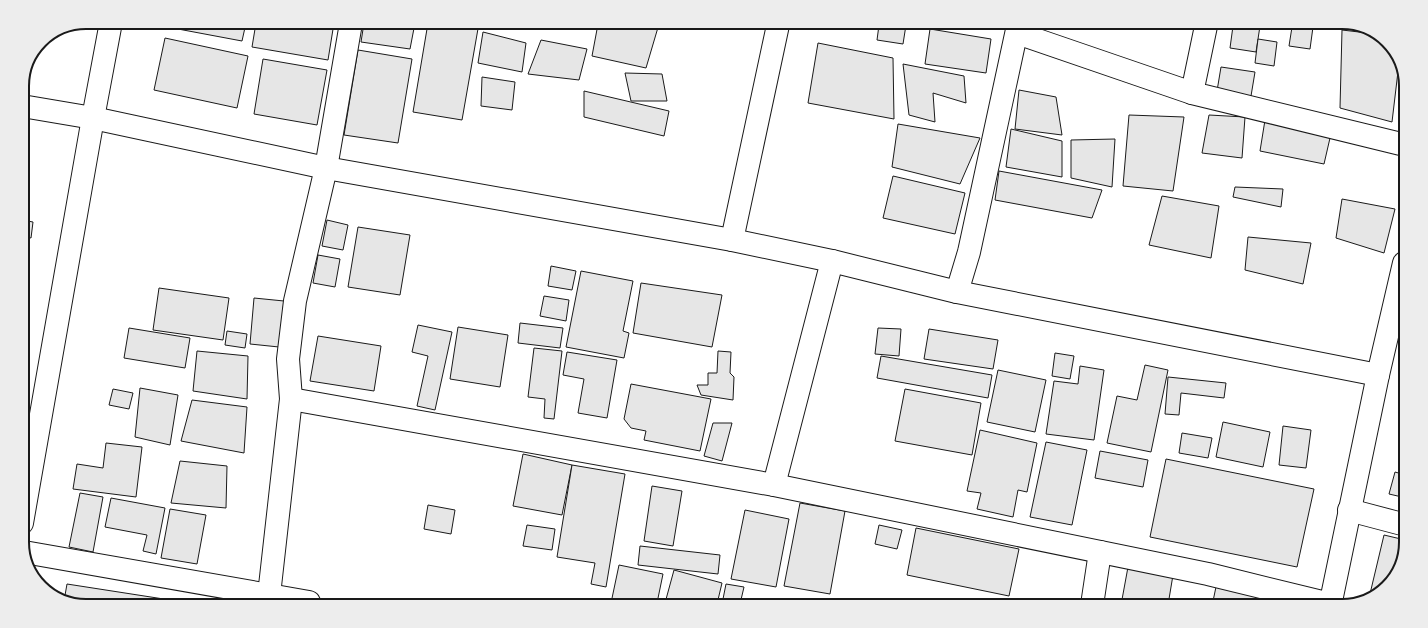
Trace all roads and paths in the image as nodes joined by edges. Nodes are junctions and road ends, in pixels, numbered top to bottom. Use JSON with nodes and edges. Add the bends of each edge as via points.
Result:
{"nodes":[{"id":1,"x":110,"y":29,"type":"edge"},
{"id":2,"x":350,"y":29,"type":"edge"},
{"id":3,"x":777,"y":29,"type":"edge"},
{"id":4,"x":1017,"y":29,"type":"edge"},
{"id":5,"x":1205,"y":29,"type":"edge"},
{"id":6,"x":1192,"y":93,"type":"junction"},
{"id":7,"x":29,"y":107,"type":"edge"},
{"id":8,"x":93,"y":118,"type":"junction"},
{"id":9,"x":1399,"y":144,"type":"edge"},
{"id":10,"x":326,"y":168,"type":"junction"},
{"id":11,"x":732,"y":240,"type":"junction"},
{"id":12,"x":832,"y":261,"type":"junction"},
{"id":13,"x":1399,"y":284,"type":"edge"},
{"id":14,"x":957,"y":292,"type":"junction"},
{"id":15,"x":1378,"y":374,"type":"junction"},
{"id":16,"x":291,"y":398,"type":"junction"},
{"id":17,"x":29,"y":483,"type":"edge"},
{"id":18,"x":774,"y":485,"type":"junction"},
{"id":19,"x":1349,"y":510,"type":"junction"},
{"id":20,"x":1399,"y":523,"type":"edge"},
{"id":21,"x":1100,"y":552,"type":"junction"},
{"id":22,"x":30,"y":553,"type":"edge"},
{"id":23,"x":269,"y":595,"type":"junction"},
{"id":24,"x":292,"y":599,"type":"edge"},
{"id":25,"x":1093,"y":599,"type":"edge"},
{"id":26,"x":1306,"y":599,"type":"edge"},
{"id":27,"x":1331,"y":599,"type":"edge"}],
"edges":[{"from":1,"to":8,"type":"street"},
{"from":2,"to":10,"type":"street"},
{"from":3,"to":11,"type":"street"},
{"from":4,"to":6,"type":"street"},
{"from":4,"to":14,"type":"street","via":[[969,252]]},
{"from":5,"to":6,"type":"street"},
{"from":6,"to":9,"type":"street"},
{"from":7,"to":8,"type":"street"},
{"from":8,"to":10,"type":"street"},
{"from":8,"to":17,"type":"street"},
{"from":10,"to":11,"type":"street"},
{"from":10,"to":16,"type":"street","via":[[295,301],[288,359]]},
{"from":11,"to":12,"type":"street"},
{"from":12,"to":14,"type":"street"},
{"from":12,"to":18,"type":"street"},
{"from":13,"to":15,"type":"street"},
{"from":14,"to":15,"type":"street"},
{"from":15,"to":19,"type":"street"},
{"from":16,"to":18,"type":"street"},
{"from":16,"to":23,"type":"street"},
{"from":18,"to":21,"type":"street"},
{"from":19,"to":20,"type":"street"},
{"from":19,"to":27,"type":"street"},
{"from":21,"to":25,"type":"street"},
{"from":21,"to":26,"type":"street","via":[[1208,574]]},
{"from":22,"to":23,"type":"street"},
{"from":23,"to":24,"type":"street"}]}
